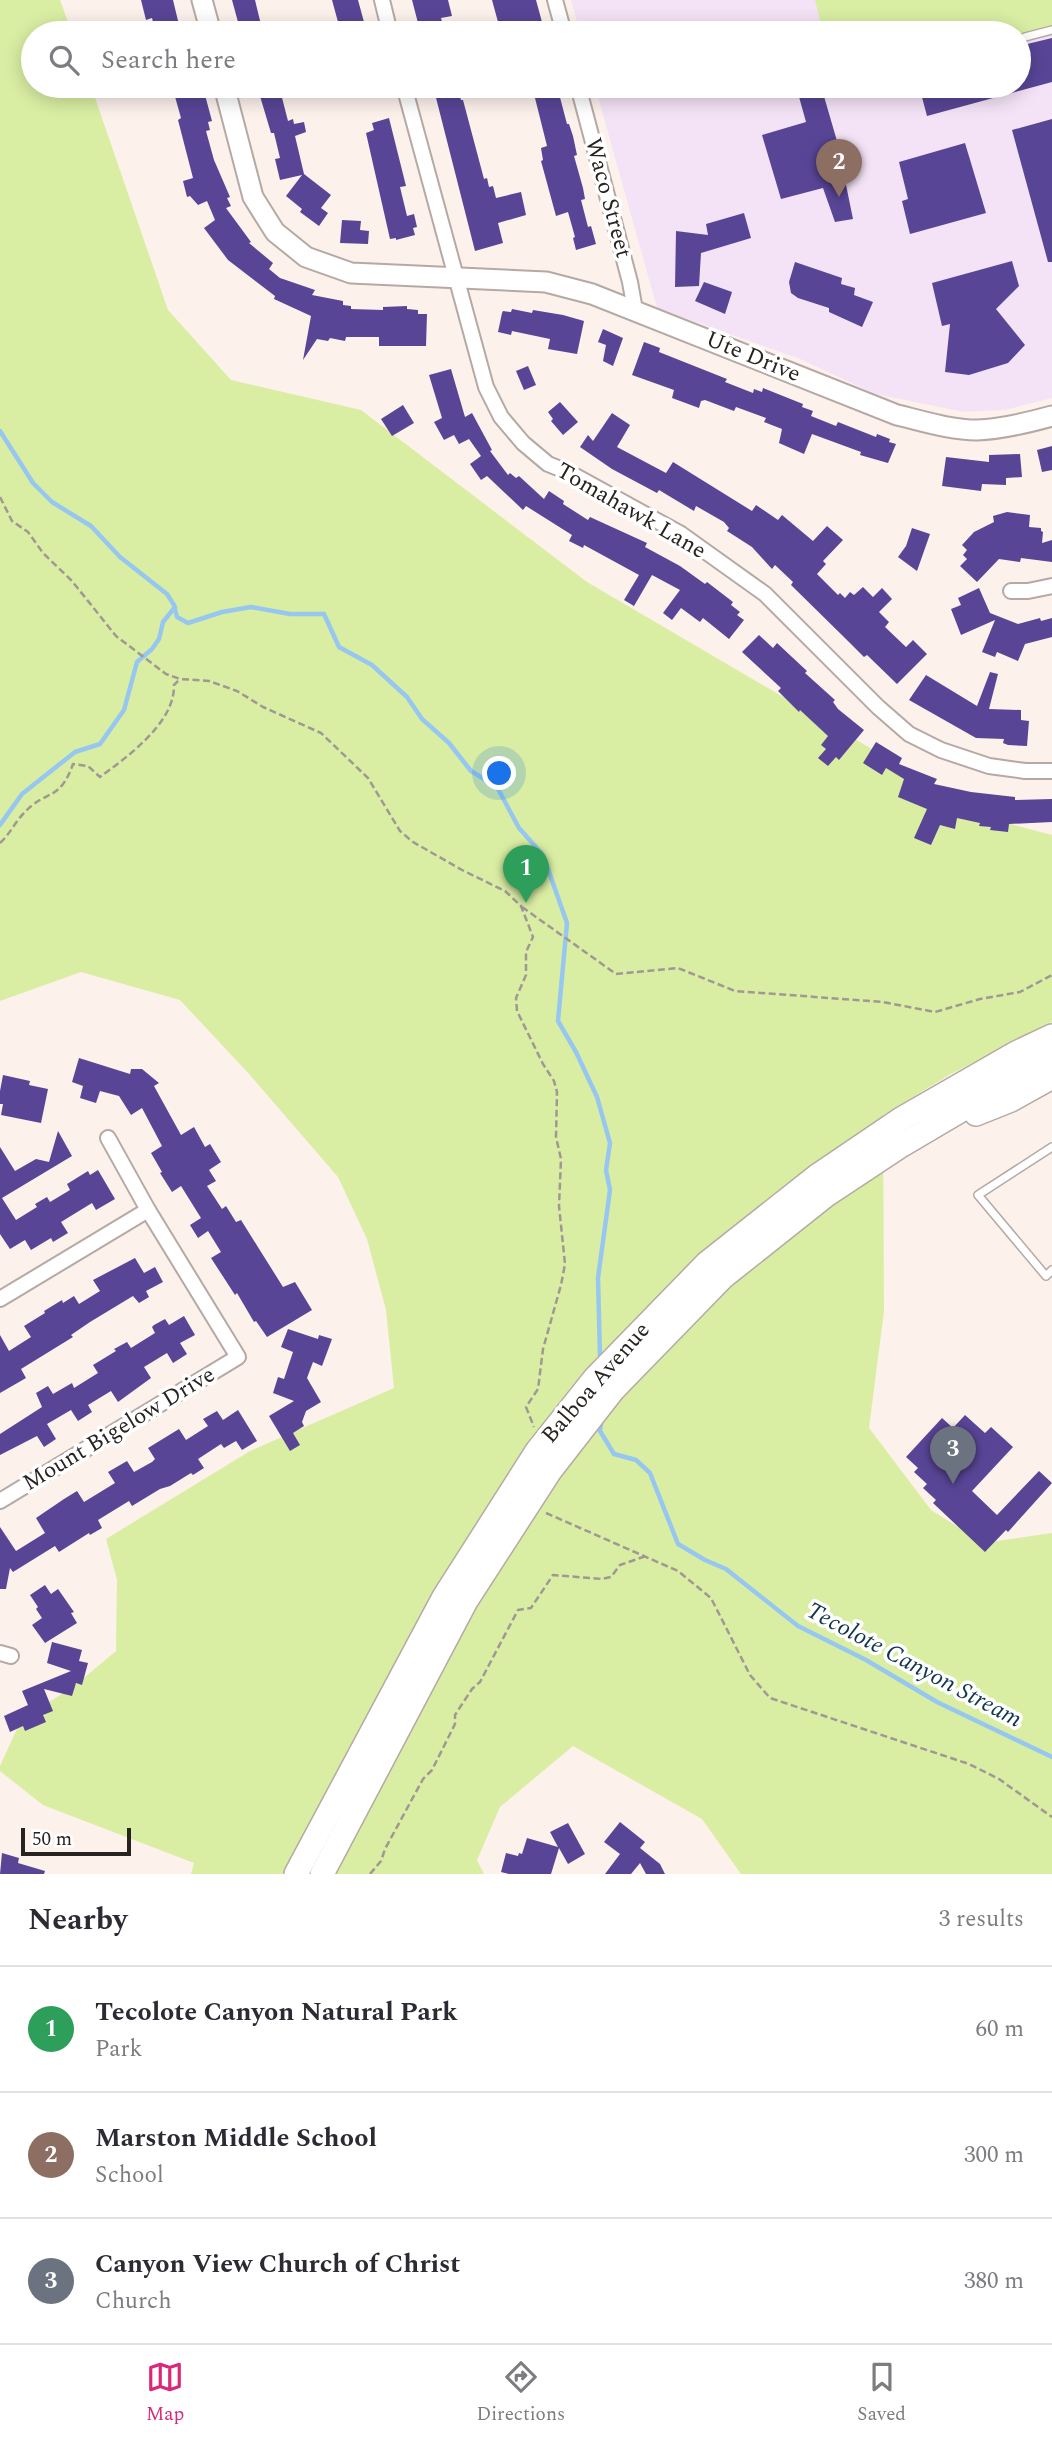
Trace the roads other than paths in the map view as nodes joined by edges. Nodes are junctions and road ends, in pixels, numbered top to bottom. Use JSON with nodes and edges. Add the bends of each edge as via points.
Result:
{"nodes":[{"id":1,"x":202,"y":0,"type":"edge"},
{"id":2,"x":382,"y":0,"type":"edge"},
{"id":3,"x":555,"y":0,"type":"edge"},
{"id":4,"x":208,"y":21,"type":"edge"},
{"id":5,"x":387,"y":21,"type":"edge"},
{"id":6,"x":561,"y":21,"type":"edge"},
{"id":7,"x":1052,"y":30,"type":"edge"},
{"id":8,"x":1031,"y":35,"type":"edge"},
{"id":9,"x":227,"y":98,"type":"edge"},
{"id":10,"x":407,"y":98,"type":"edge"},
{"id":11,"x":581,"y":98,"type":"edge"},
{"id":12,"x":454,"y":276,"type":"junction"},
{"id":13,"x":635,"y":310,"type":"junction"},
{"id":14,"x":1052,"y":416,"type":"edge"},
{"id":15,"x":1052,"y":586,"type":"edge"},
{"id":16,"x":1011,"y":591,"type":"dead end"},
{"id":17,"x":1052,"y":771,"type":"edge"},
{"id":18,"x":1052,"y":1036,"type":"edge"},
{"id":19,"x":1052,"y":1059,"type":"edge"},
{"id":20,"x":1052,"y":1077,"type":"edge"},
{"id":21,"x":108,"y":1138,"type":"dead end"},
{"id":22,"x":902,"y":1145,"type":"junction"},
{"id":23,"x":1052,"y":1147,"type":"edge"},
{"id":24,"x":148,"y":1210,"type":"junction"},
{"id":25,"x":1052,"y":1270,"type":"edge"},
{"id":26,"x":2,"y":1294,"type":"edge"},
{"id":27,"x":0,"y":1502,"type":"edge"},
{"id":28,"x":296,"y":1874,"type":"edge"},
{"id":29,"x":321,"y":1874,"type":"edge"}],
"edges":[{"from":1,"to":4,"type":"street"},
{"from":2,"to":5,"type":"street"},
{"from":3,"to":6,"type":"street"},
{"from":7,"to":8,"type":"lane"},
{"from":9,"to":12,"type":"street","name":"Ute Drive","via":[[253,197],[275,232],[306,257],[351,273]]},
{"from":10,"to":12,"type":"street","name":"Tomahawk Lane"},
{"from":11,"to":13,"type":"street","name":"Waco Street"},
{"from":12,"to":13,"type":"street","name":"Ute Drive","via":[[546,282]]},
{"from":12,"to":17,"type":"street","name":"Tomahawk Lane","via":[[486,387],[502,417],[548,464],[681,534],[765,594],[909,734],[989,766]]},
{"from":13,"to":14,"type":"street","name":"Ute Drive","via":[[897,415],[975,430],[1012,427]]},
{"from":15,"to":16,"type":"street"},
{"from":18,"to":28,"type":"main road","name":"Balboa Avenue","via":[[901,1119],[817,1176],[707,1263],[595,1378],[540,1447],[444,1597]]},
{"from":19,"to":22,"type":"main road","name":"Balboa Avenue"},
{"from":20,"to":22,"type":"main road","via":[[1011,1100]]},
{"from":21,"to":24,"type":"street"},
{"from":22,"to":29,"type":"main road","name":"Balboa Avenue","via":[[825,1196],[723,1278],[613,1390],[550,1471],[466,1601]]},
{"from":23,"to":25,"type":"lane","via":[[978,1195],[1046,1276]]},
{"from":24,"to":26,"type":"street"},
{"from":24,"to":27,"type":"street","name":"Mount Bigelow Drive","via":[[238,1357]]}]}
